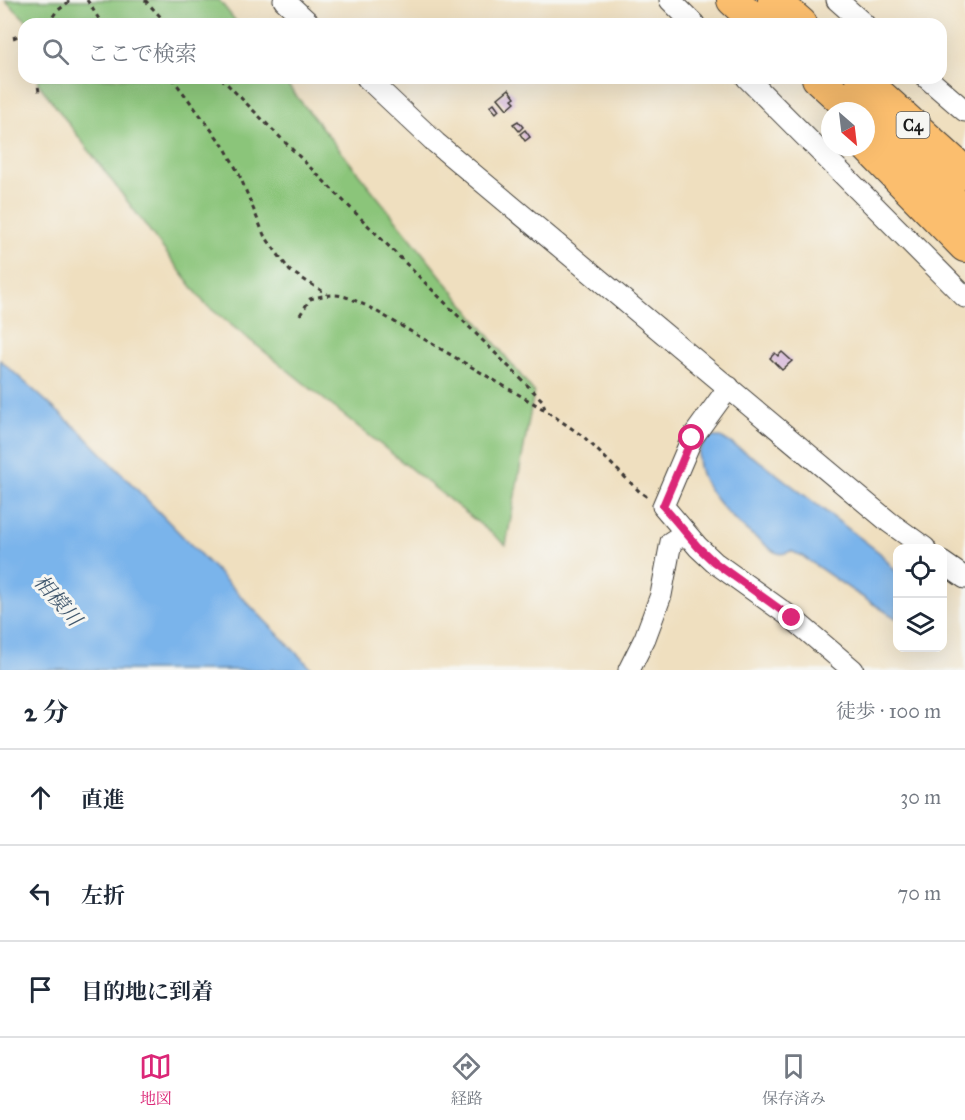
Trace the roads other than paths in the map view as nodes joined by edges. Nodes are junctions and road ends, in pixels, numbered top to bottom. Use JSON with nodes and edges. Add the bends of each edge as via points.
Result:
{"nodes":[{"id":1,"x":284,"y":0,"type":"edge"},
{"id":2,"x":670,"y":0,"type":"edge"},
{"id":3,"x":720,"y":0,"type":"edge"},
{"id":4,"x":733,"y":0,"type":"edge"},
{"id":5,"x":774,"y":0,"type":"edge"},
{"id":6,"x":837,"y":0,"type":"edge"},
{"id":7,"x":303,"y":18,"type":"edge"},
{"id":8,"x":688,"y":18,"type":"edge"},
{"id":9,"x":738,"y":18,"type":"edge"},
{"id":10,"x":752,"y":18,"type":"edge"},
{"id":11,"x":794,"y":18,"type":"edge"},
{"id":12,"x":857,"y":18,"type":"edge"},
{"id":13,"x":373,"y":84,"type":"edge"},
{"id":14,"x":753,"y":84,"type":"edge"},
{"id":15,"x":805,"y":84,"type":"edge"},
{"id":16,"x":825,"y":84,"type":"edge"},
{"id":17,"x":868,"y":84,"type":"edge"},
{"id":18,"x":934,"y":84,"type":"edge"},
{"id":19,"x":823,"y":102,"type":"edge"},
{"id":20,"x":844,"y":102,"type":"edge"},
{"id":21,"x":965,"y":111,"type":"edge"},
{"id":22,"x":875,"y":130,"type":"edge"},
{"id":23,"x":875,"y":154,"type":"edge"},
{"id":24,"x":965,"y":172,"type":"edge"},
{"id":25,"x":965,"y":212,"type":"edge"},
{"id":26,"x":965,"y":246,"type":"edge"},
{"id":27,"x":965,"y":297,"type":"edge"},
{"id":28,"x":729,"y":387,"type":"junction"},
{"id":29,"x":689,"y":537,"type":"junction"},
{"id":30,"x":918,"y":544,"type":"edge"},
{"id":31,"x":947,"y":565,"type":"edge"},
{"id":32,"x":965,"y":578,"type":"edge"},
{"id":33,"x":629,"y":670,"type":"edge"},
{"id":34,"x":853,"y":670,"type":"edge"}],
"edges":[{"from":1,"to":7,"type":"street"},
{"from":2,"to":8,"type":"street"},
{"from":3,"to":9,"type":"highway"},
{"from":4,"to":10,"type":"highway"},
{"from":5,"to":11,"type":"highway"},
{"from":6,"to":12,"type":"street"},
{"from":13,"to":28,"type":"street","via":[[436,143]]},
{"from":14,"to":27,"type":"street"},
{"from":15,"to":19,"type":"highway"},
{"from":16,"to":20,"type":"highway"},
{"from":17,"to":24,"type":"highway","number":"C4"},
{"from":18,"to":21,"type":"street"},
{"from":22,"to":25,"type":"highway","number":"C4"},
{"from":23,"to":26,"type":"highway"},
{"from":28,"to":29,"type":"street","via":[[692,438],[663,506]]},
{"from":28,"to":30,"type":"street"},
{"from":29,"to":33,"type":"street","via":[[671,542],[661,595]]},
{"from":29,"to":34,"type":"street","via":[[714,562],[792,618]]},
{"from":31,"to":32,"type":"street"}]}
